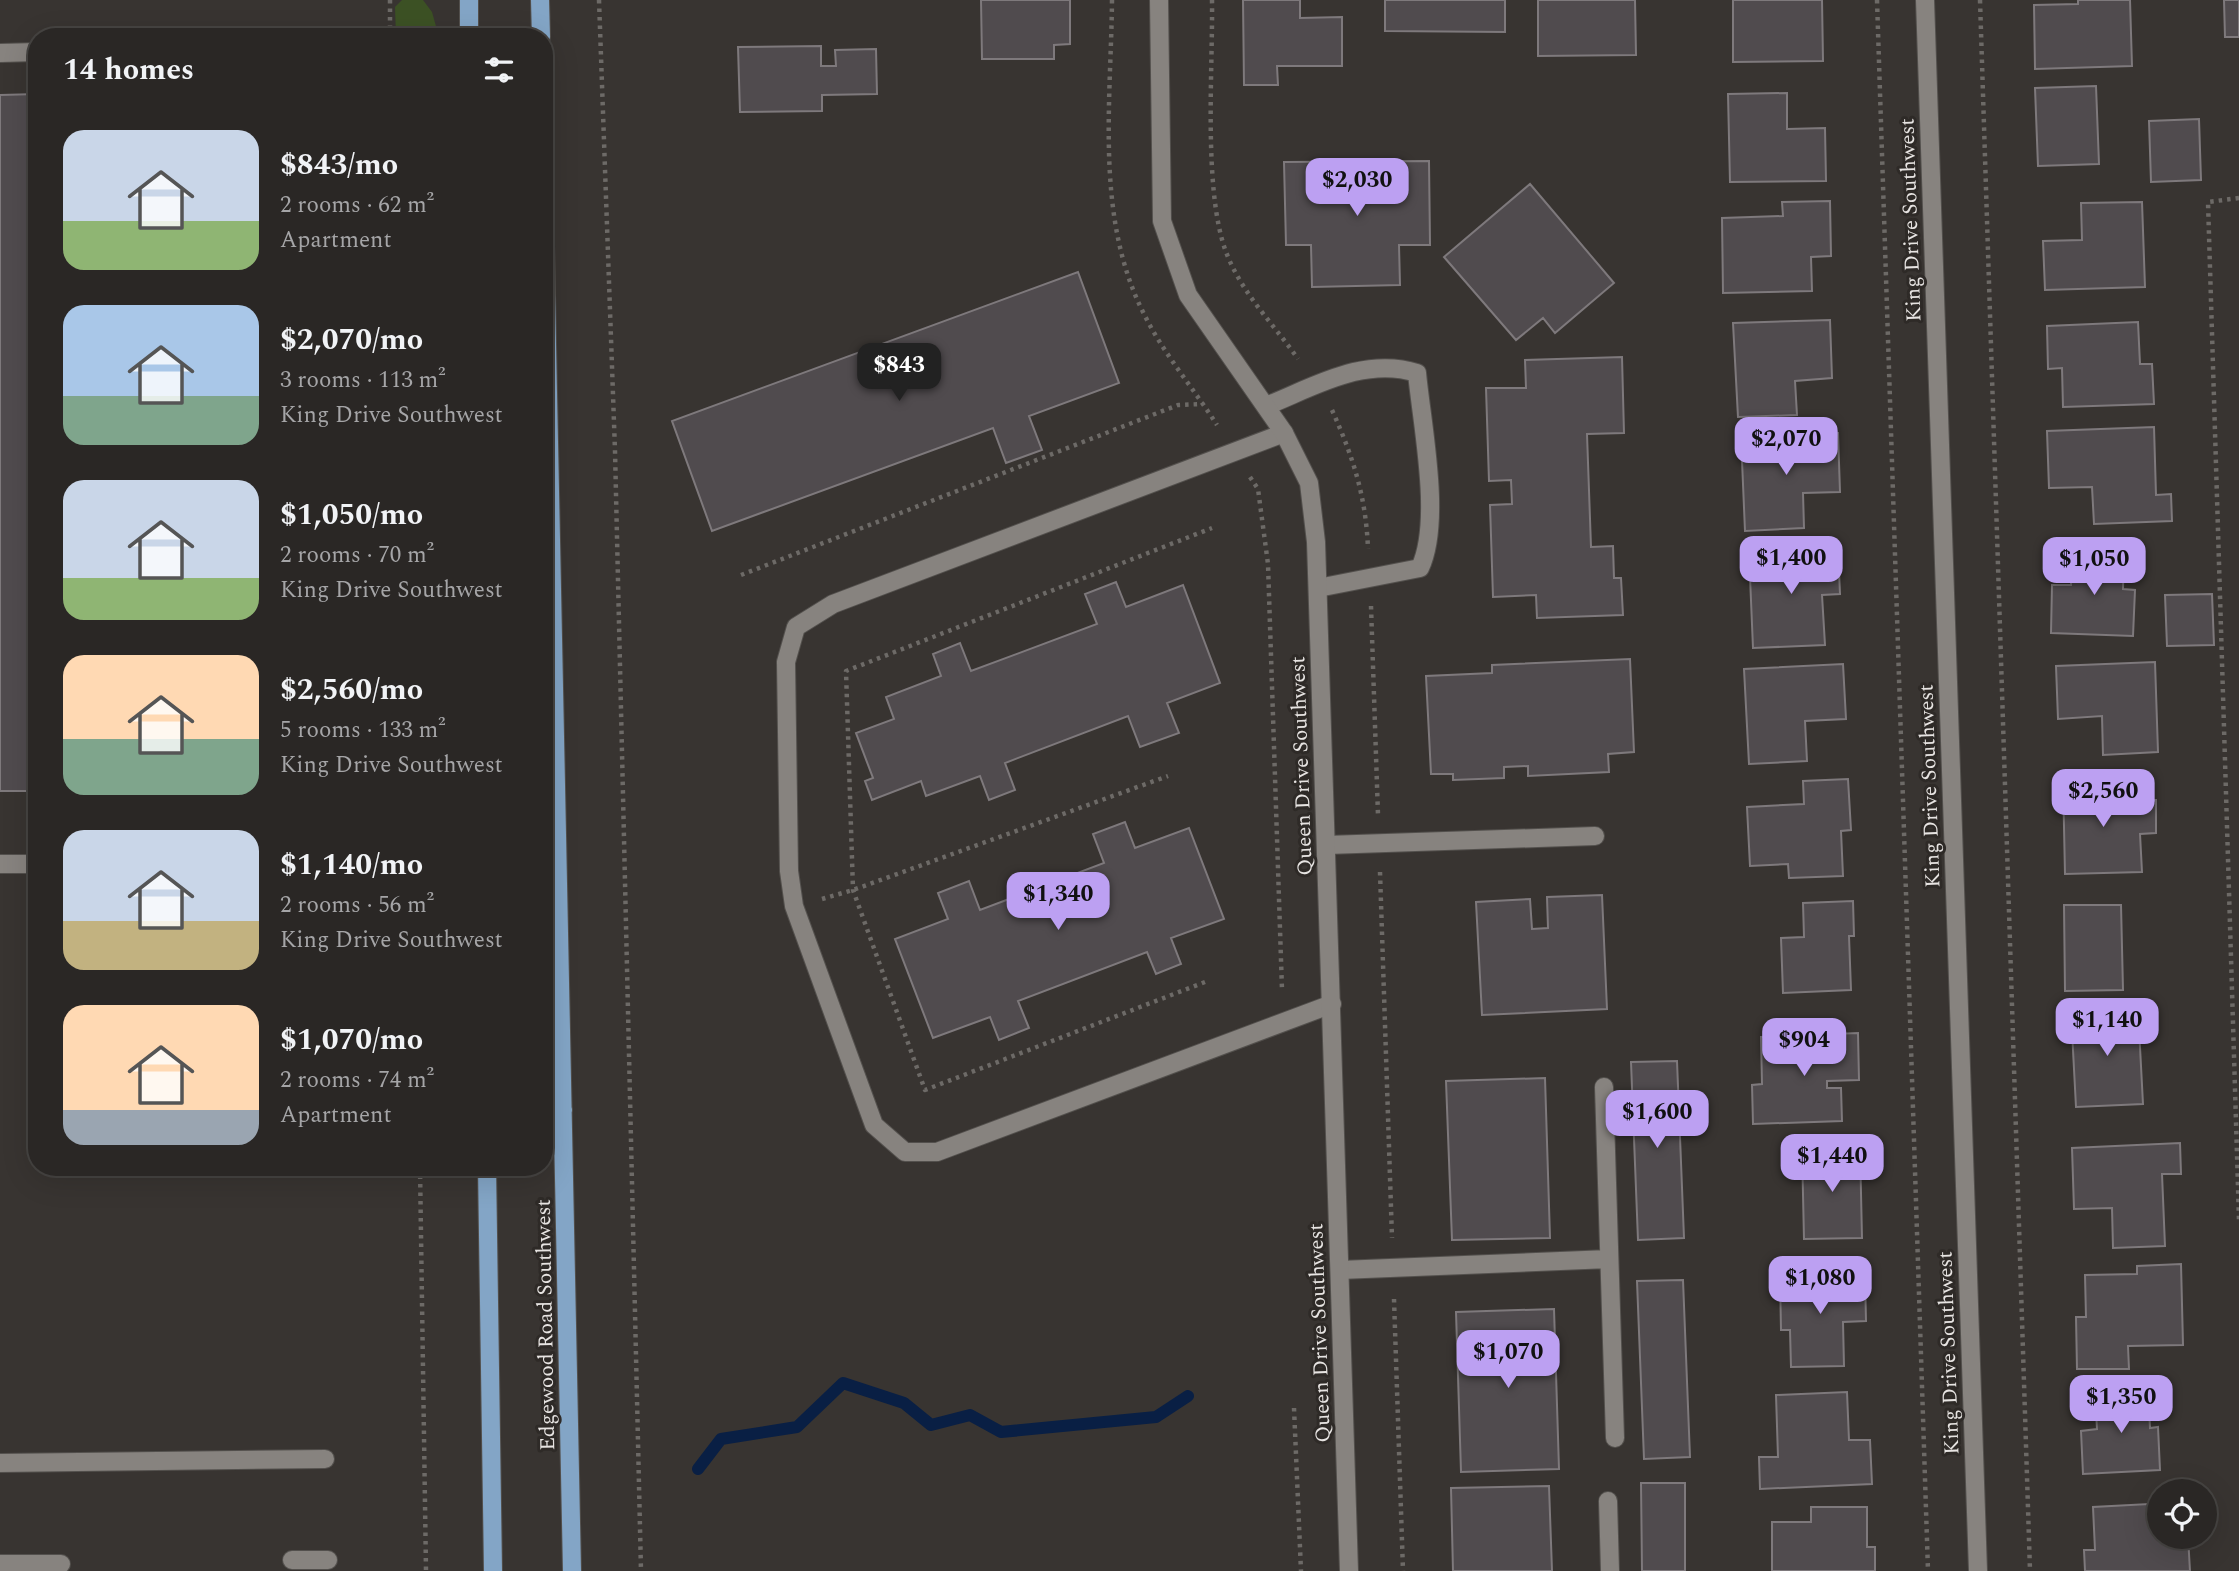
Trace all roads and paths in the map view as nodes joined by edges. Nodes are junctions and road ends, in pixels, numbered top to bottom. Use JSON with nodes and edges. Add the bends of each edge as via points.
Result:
{"nodes":[{"id":1,"x":390,"y":0,"type":"edge"},
{"id":2,"x":469,"y":0,"type":"edge"},
{"id":3,"x":540,"y":0,"type":"edge"},
{"id":4,"x":598,"y":0,"type":"edge"},
{"id":5,"x":1112,"y":0,"type":"edge"},
{"id":6,"x":1159,"y":0,"type":"edge"},
{"id":7,"x":1877,"y":0,"type":"edge"},
{"id":8,"x":1925,"y":0,"type":"edge"},
{"id":9,"x":1980,"y":0,"type":"edge"},
{"id":10,"x":390,"y":28,"type":"edge"},
{"id":11,"x":470,"y":28,"type":"edge"},
{"id":12,"x":541,"y":28,"type":"edge"},
{"id":13,"x":28,"y":52,"type":"edge"},
{"id":14,"x":0,"y":53,"type":"edge"},
{"id":15,"x":2239,"y":198,"type":"edge"},
{"id":16,"x":1203,"y":404,"type":"junction"},
{"id":17,"x":1266,"y":406,"type":"junction"},
{"id":18,"x":1284,"y":433,"type":"junction"},
{"id":19,"x":1234,"y":452,"type":"junction"},
{"id":20,"x":1212,"y":528,"type":"dead end"},
{"id":21,"x":741,"y":575,"type":"dead end"},
{"id":22,"x":1318,"y":588,"type":"junction"},
{"id":23,"x":553,"y":629,"type":"edge"},
{"id":24,"x":1168,"y":776,"type":"dead end"},
{"id":25,"x":1595,"y":835,"type":"dead end"},
{"id":26,"x":1326,"y":845,"type":"junction"},
{"id":27,"x":0,"y":864,"type":"edge"},
{"id":28,"x":28,"y":864,"type":"edge"},
{"id":29,"x":853,"y":890,"type":"junction"},
{"id":30,"x":794,"y":906,"type":"junction"},
{"id":31,"x":1205,"y":982,"type":"dead end"},
{"id":32,"x":1332,"y":1004,"type":"junction"},
{"id":33,"x":1283,"y":1022,"type":"junction"},
{"id":34,"x":1604,"y":1087,"type":"dead end"},
{"id":35,"x":553,"y":1106,"type":"edge"},
{"id":36,"x":563,"y":1110,"type":"junction"},
{"id":37,"x":420,"y":1176,"type":"edge"},
{"id":38,"x":487,"y":1176,"type":"edge"},
{"id":39,"x":2239,"y":1220,"type":"edge"},
{"id":40,"x":1609,"y":1259,"type":"junction"},
{"id":41,"x":1340,"y":1270,"type":"junction"},
{"id":42,"x":1294,"y":1408,"type":"dead end"},
{"id":43,"x":1615,"y":1438,"type":"dead end"},
{"id":44,"x":326,"y":1459,"type":"dead end"},
{"id":45,"x":0,"y":1463,"type":"edge"},
{"id":46,"x":1608,"y":1501,"type":"dead end"},
{"id":47,"x":328,"y":1559,"type":"dead end"},
{"id":48,"x":292,"y":1560,"type":"dead end"},
{"id":49,"x":0,"y":1564,"type":"edge"},
{"id":50,"x":61,"y":1564,"type":"dead end"},
{"id":51,"x":31,"y":1568,"type":"edge"},
{"id":52,"x":426,"y":1571,"type":"edge"},
{"id":53,"x":493,"y":1571,"type":"edge"},
{"id":54,"x":572,"y":1571,"type":"edge"},
{"id":55,"x":641,"y":1571,"type":"edge"},
{"id":56,"x":1301,"y":1571,"type":"edge"},
{"id":57,"x":1349,"y":1571,"type":"edge"},
{"id":58,"x":1609,"y":1571,"type":"edge"},
{"id":59,"x":1927,"y":1571,"type":"edge"},
{"id":60,"x":1978,"y":1571,"type":"edge"},
{"id":61,"x":2030,"y":1571,"type":"edge"}],
"edges":[{"from":1,"to":10,"type":"path"},
{"from":2,"to":11,"type":"main road"},
{"from":3,"to":12,"type":"main road"},
{"from":4,"to":55,"type":"path","via":[[615,451]]},
{"from":5,"to":16,"type":"path","via":[[1110,190],[1118,242],[1144,314]]},
{"from":6,"to":17,"type":"street","name":"Queen Drive Southwest","via":[[1162,221],[1188,295]]},
{"from":7,"to":59,"type":"path"},
{"from":8,"to":60,"type":"street","name":"King Drive Southwest"},
{"from":9,"to":61,"type":"path"},
{"from":13,"to":14,"type":"street"},
{"from":15,"to":39,"type":"path","via":[[2208,202]]},
{"from":16,"to":19,"type":"path"},
{"from":16,"to":21,"type":"path","via":[[1178,405]]},
{"from":17,"to":18,"type":"street","name":"Queen Drive Southwest"},
{"from":17,"to":22,"type":"street","via":[[1355,370],[1395,366],[1417,373],[1430,504],[1427,552],[1420,568]]},
{"from":18,"to":19,"type":"street"},
{"from":18,"to":22,"type":"street","name":"Queen Drive Southwest","via":[[1309,483]]},
{"from":19,"to":30,"type":"street","via":[[833,604],[796,627],[786,662],[789,872]]},
{"from":19,"to":33,"type":"path","via":[[1258,489],[1268,564]]},
{"from":20,"to":29,"type":"path","via":[[846,671]]},
{"from":22,"to":26,"type":"street","name":"Queen Drive Southwest"},
{"from":23,"to":36,"type":"main road","name":"Edgewood Road Southwest"},
{"from":24,"to":29,"type":"path"},
{"from":25,"to":26,"type":"street"},
{"from":26,"to":32,"type":"street","name":"Queen Drive Southwest"},
{"from":27,"to":28,"type":"street"},
{"from":29,"to":30,"type":"path"},
{"from":29,"to":31,"type":"path","via":[[925,1090]]},
{"from":30,"to":33,"type":"street","via":[[874,1125],[905,1152],[937,1152]]},
{"from":32,"to":33,"type":"street"},
{"from":32,"to":41,"type":"street","name":"Queen Drive Southwest"},
{"from":34,"to":40,"type":"street"},
{"from":35,"to":36,"type":"main road"},
{"from":36,"to":54,"type":"main road","name":"Edgewood Road Southwest"},
{"from":37,"to":52,"type":"path"},
{"from":38,"to":53,"type":"main road"},
{"from":40,"to":41,"type":"street"},
{"from":40,"to":43,"type":"street"},
{"from":41,"to":57,"type":"street","name":"Queen Drive Southwest"},
{"from":42,"to":56,"type":"path"},
{"from":44,"to":45,"type":"street"},
{"from":46,"to":58,"type":"street"},
{"from":47,"to":48,"type":"street"},
{"from":49,"to":51,"type":"street"},
{"from":50,"to":51,"type":"street"}]}
